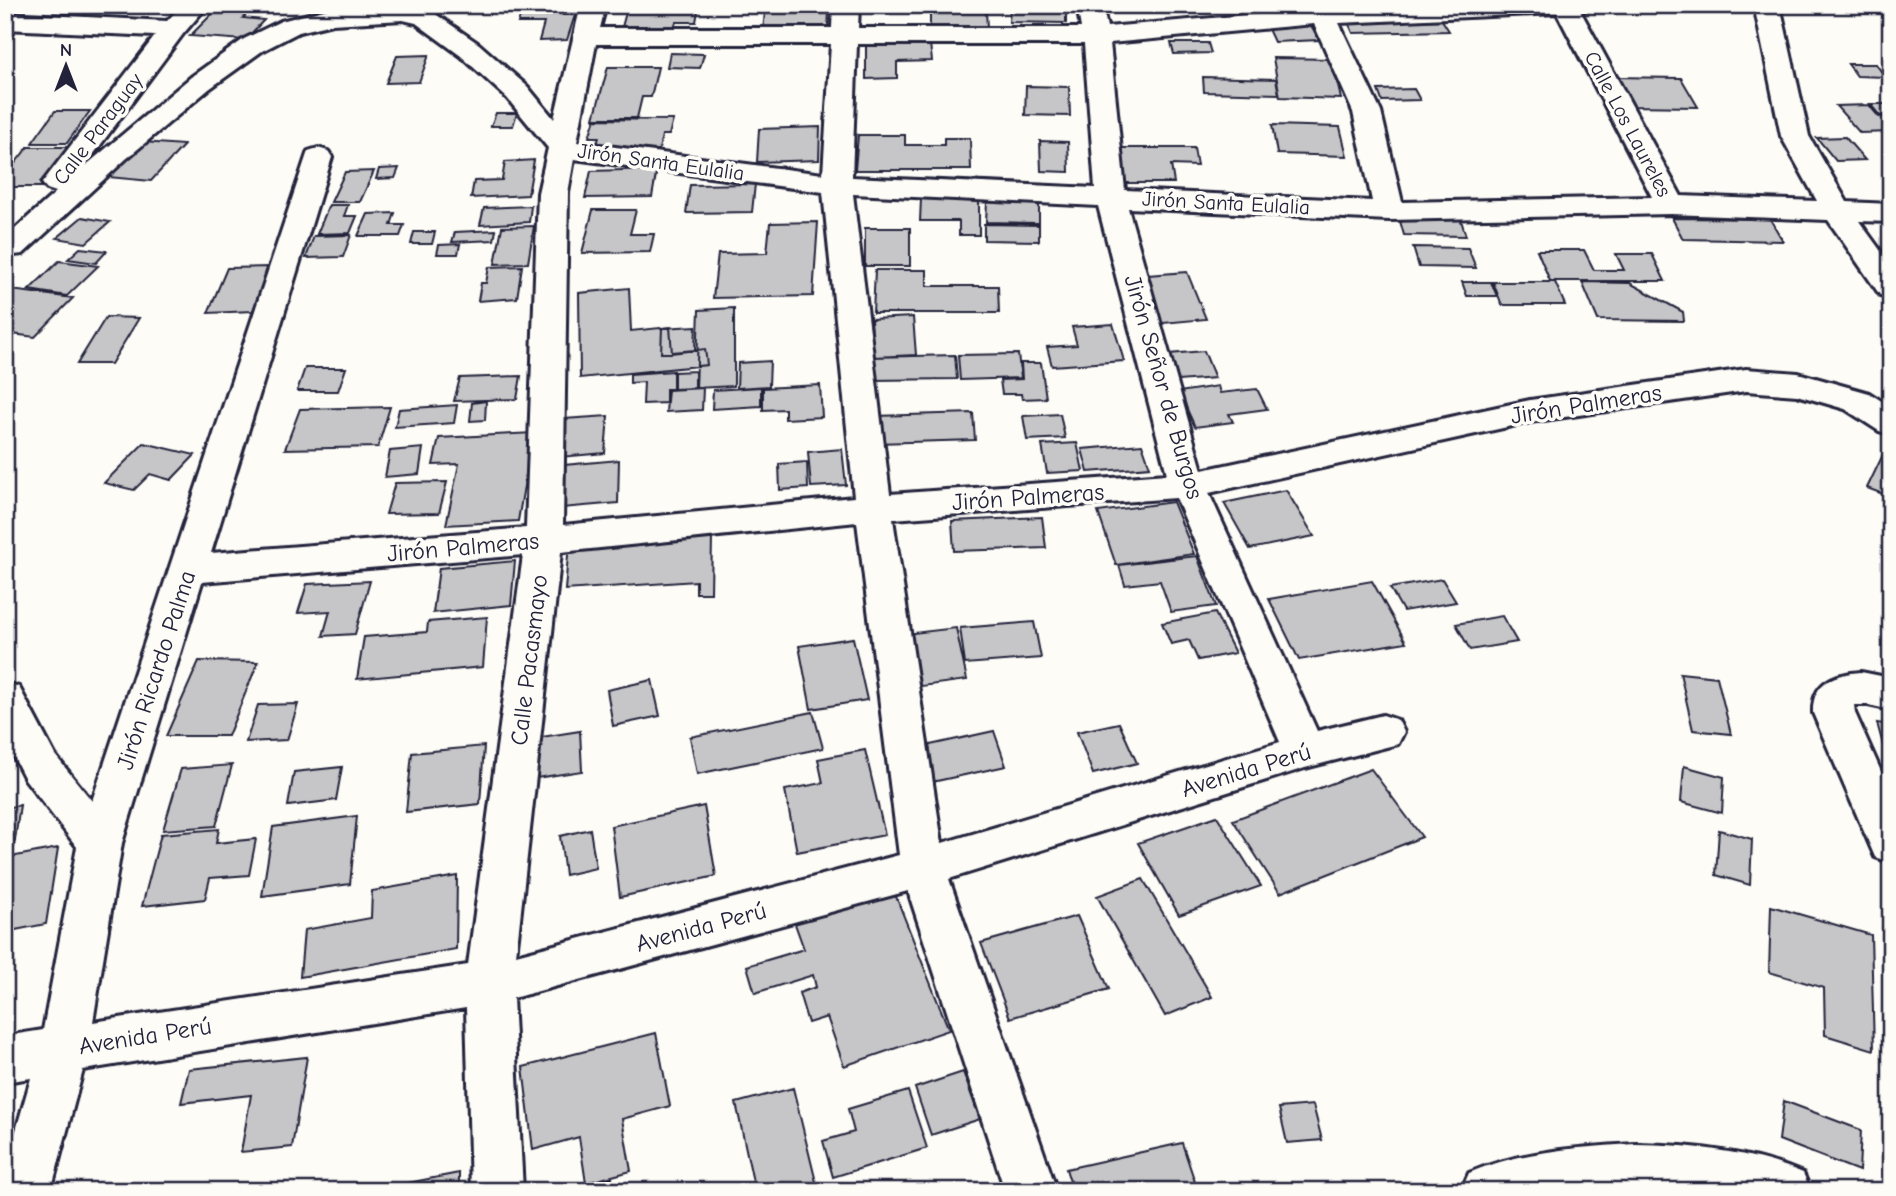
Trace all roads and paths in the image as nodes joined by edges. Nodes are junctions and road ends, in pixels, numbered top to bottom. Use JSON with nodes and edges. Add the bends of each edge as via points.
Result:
{"nodes":[{"id":1,"x":196,"y":5,"type":"edge"},
{"id":2,"x":1767,"y":5,"type":"edge"},
{"id":3,"x":1570,"y":6,"type":"edge"},
{"id":4,"x":1321,"y":10,"type":"edge"},
{"id":5,"x":1092,"y":20,"type":"edge"},
{"id":6,"x":5,"y":21,"type":"edge"},
{"id":7,"x":590,"y":21,"type":"edge"},
{"id":8,"x":846,"y":21,"type":"edge"},
{"id":9,"x":174,"y":29,"type":"junction"},
{"id":10,"x":564,"y":149,"type":"junction"},
{"id":11,"x":318,"y":157,"type":"dead end"},
{"id":12,"x":837,"y":185,"type":"junction"},
{"id":13,"x":1111,"y":198,"type":"junction"},
{"id":14,"x":1671,"y":205,"type":"junction"},
{"id":15,"x":1389,"y":211,"type":"junction"},
{"id":16,"x":1838,"y":212,"type":"junction"},
{"id":17,"x":1891,"y":213,"type":"edge"},
{"id":18,"x":9,"y":252,"type":"edge"},
{"id":19,"x":1891,"y":288,"type":"edge"},
{"id":20,"x":1891,"y":423,"type":"edge"},
{"id":21,"x":1188,"y":485,"type":"junction"},
{"id":22,"x":873,"y":508,"type":"junction"},
{"id":23,"x":544,"y":540,"type":"junction"},
{"id":24,"x":189,"y":569,"type":"junction"},
{"id":25,"x":1891,"y":694,"type":"edge"},
{"id":26,"x":5,"y":698,"type":"edge"},
{"id":27,"x":1383,"y":732,"type":"dead end"},
{"id":28,"x":1305,"y":751,"type":"junction"},
{"id":29,"x":100,"y":843,"type":"junction"},
{"id":30,"x":1891,"y":844,"type":"edge"},
{"id":31,"x":923,"y":868,"type":"junction"},
{"id":32,"x":489,"y":983,"type":"junction"},
{"id":33,"x":64,"y":1048,"type":"junction"},
{"id":34,"x":5,"y":1059,"type":"edge"},
{"id":35,"x":25,"y":1191,"type":"edge"},
{"id":36,"x":497,"y":1191,"type":"edge"},
{"id":37,"x":1031,"y":1191,"type":"edge"},
{"id":38,"x":1487,"y":1191,"type":"edge"},
{"id":39,"x":1785,"y":1191,"type":"edge"}],
"edges":[{"from":1,"to":9,"type":"street","name":"Calle Paraguay"},
{"from":2,"to":16,"type":"street","via":[[1795,136]]},
{"from":3,"to":4,"type":"street"},
{"from":3,"to":14,"type":"street","name":"Calle Los Laureles"},
{"from":4,"to":5,"type":"street"},
{"from":4,"to":15,"type":"street","via":[[1367,111]]},
{"from":5,"to":8,"type":"street"},
{"from":5,"to":13,"type":"street","name":"Jirón Señor de Burgos"},
{"from":6,"to":9,"type":"street"},
{"from":7,"to":8,"type":"street"},
{"from":7,"to":10,"type":"street","name":"Calle Pacasmayo"},
{"from":8,"to":12,"type":"street"},
{"from":9,"to":18,"type":"street","name":"Calle Paraguay"},
{"from":10,"to":12,"type":"street","name":"Jirón Santa Eulalia"},
{"from":10,"to":18,"type":"street","via":[[517,92],[470,50],[425,19],[393,11],[332,16],[290,26],[253,45],[200,83]]},
{"from":10,"to":23,"type":"street","name":"Calle Pacasmayo","via":[[553,193]]},
{"from":11,"to":24,"type":"street","name":"Jirón Ricardo Palma"},
{"from":12,"to":13,"type":"street","name":"Jirón Santa Eulalia"},
{"from":12,"to":22,"type":"street"},
{"from":13,"to":15,"type":"street","name":"Jirón Santa Eulalia"},
{"from":13,"to":21,"type":"street","name":"Jirón Señor de Burgos"},
{"from":14,"to":15,"type":"street","name":"Jirón Santa Eulalia"},
{"from":14,"to":16,"type":"street","name":"Jirón Santa Eulalia"},
{"from":16,"to":17,"type":"street","name":"Jirón Santa Eulalia"},
{"from":16,"to":19,"type":"street"},
{"from":20,"to":21,"type":"street","name":"Jirón Palmeras","via":[[1857,401],[1798,384],[1746,380],[1530,411]]},
{"from":21,"to":22,"type":"street","name":"Jirón Palmeras"},
{"from":21,"to":28,"type":"street","name":"Jirón Señor de Burgos"},
{"from":22,"to":23,"type":"street","name":"Jirón Palmeras"},
{"from":22,"to":31,"type":"street"},
{"from":23,"to":24,"type":"street","name":"Jirón Palmeras"},
{"from":23,"to":32,"type":"street","name":"Calle Pacasmayo"},
{"from":24,"to":29,"type":"street","name":"Jirón Ricardo Palma"},
{"from":25,"to":30,"type":"street","via":[[1863,687],[1843,690],[1833,698],[1834,713]]},
{"from":26,"to":29,"type":"street","via":[[40,767]]},
{"from":27,"to":28,"type":"street","name":"Avenida Perú"},
{"from":28,"to":31,"type":"street","name":"Avenida Perú"},
{"from":29,"to":33,"type":"street","name":"Jirón Ricardo Palma"},
{"from":31,"to":32,"type":"street","name":"Avenida Perú"},
{"from":31,"to":37,"type":"street"},
{"from":32,"to":33,"type":"street","name":"Avenida Perú"},
{"from":32,"to":36,"type":"street","name":"Calle Pacasmayo"},
{"from":33,"to":34,"type":"street","name":"Avenida Perú"},
{"from":33,"to":35,"type":"street","name":"Jirón Ricardo Palma"},
{"from":38,"to":39,"type":"street","via":[[1605,1169],[1693,1171]]}]}
